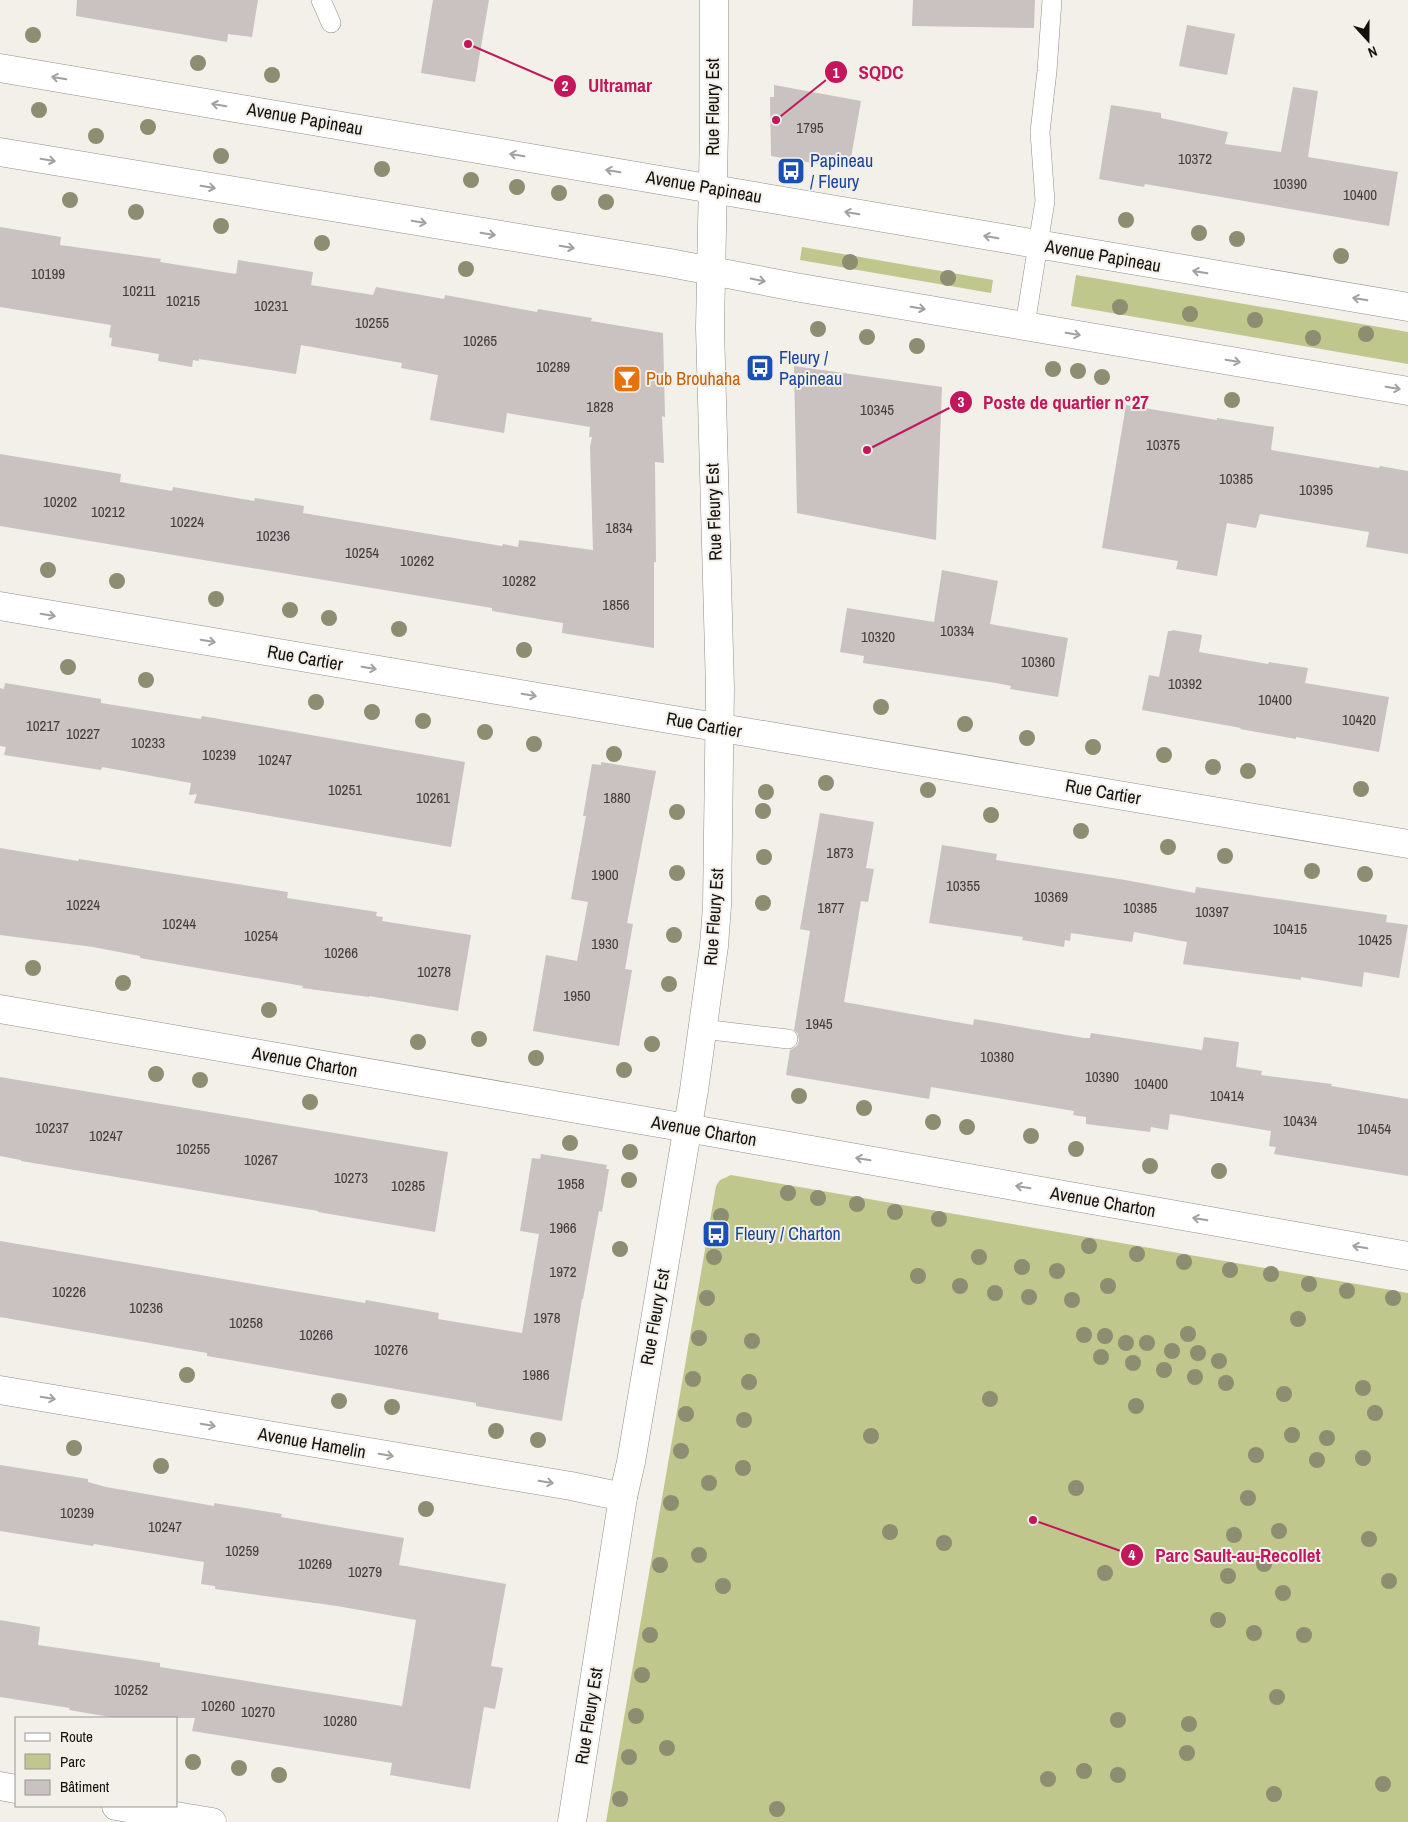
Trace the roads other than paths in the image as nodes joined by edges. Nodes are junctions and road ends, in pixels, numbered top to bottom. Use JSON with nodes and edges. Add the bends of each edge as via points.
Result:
{"nodes":[{"id":1,"x":321,"y":0,"type":"edge"},
{"id":2,"x":714,"y":0,"type":"edge"},
{"id":3,"x":1052,"y":0,"type":"edge"},
{"id":4,"x":331,"y":23,"type":"dead end"},
{"id":5,"x":0,"y":68,"type":"edge"},
{"id":6,"x":0,"y":152,"type":"edge"},
{"id":7,"x":713,"y":189,"type":"junction"},
{"id":8,"x":1039,"y":245,"type":"junction"},
{"id":9,"x":711,"y":270,"type":"junction"},
{"id":10,"x":1408,"y":307,"type":"edge"},
{"id":11,"x":1025,"y":326,"type":"junction"},
{"id":12,"x":1408,"y":391,"type":"edge"},
{"id":13,"x":0,"y":606,"type":"edge"},
{"id":14,"x":720,"y":728,"type":"junction"},
{"id":15,"x":1408,"y":844,"type":"edge"},
{"id":16,"x":0,"y":1009,"type":"edge"},
{"id":17,"x":702,"y":1029,"type":"junction"},
{"id":18,"x":788,"y":1039,"type":"dead end"},
{"id":19,"x":687,"y":1128,"type":"junction"},
{"id":20,"x":1408,"y":1256,"type":"edge"},
{"id":21,"x":0,"y":1390,"type":"edge"},
{"id":22,"x":624,"y":1497,"type":"junction"},
{"id":23,"x":0,"y":1786,"type":"edge"},
{"id":24,"x":15,"y":1789,"type":"edge"},
{"id":25,"x":122,"y":1807,"type":"edge"},
{"id":26,"x":212,"y":1822,"type":"edge"},
{"id":27,"x":572,"y":1822,"type":"edge"}],
"edges":[{"from":1,"to":4,"type":"lane"},
{"from":2,"to":7,"type":"street","name":"Rue Fleury Est"},
{"from":3,"to":8,"type":"lane","via":[[1040,132],[1046,202]]},
{"from":7,"to":5,"type":"street","name":"Avenue Papineau","one_way":true},
{"from":6,"to":9,"type":"street","one_way":true},
{"from":8,"to":7,"type":"street","name":"Avenue Papineau","one_way":true},
{"from":7,"to":9,"type":"street","name":"Rue Fleury Est"},
{"from":10,"to":8,"type":"street","name":"Avenue Papineau","one_way":true},
{"from":8,"to":11,"type":"lane"},
{"from":9,"to":11,"type":"street","one_way":true},
{"from":9,"to":14,"type":"street","name":"Rue Fleury Est"},
{"from":11,"to":12,"type":"street","one_way":true},
{"from":13,"to":14,"type":"street","name":"Rue Cartier","one_way":true},
{"from":14,"to":15,"type":"street","name":"Rue Cartier"},
{"from":14,"to":17,"type":"street","name":"Rue Fleury Est","via":[[717,906]]},
{"from":16,"to":19,"type":"street","name":"Avenue Charton"},
{"from":17,"to":18,"type":"lane"},
{"from":17,"to":19,"type":"street","name":"Rue Fleury Est"},
{"from":20,"to":19,"type":"street","name":"Avenue Charton","one_way":true},
{"from":19,"to":22,"type":"street","name":"Rue Fleury Est"},
{"from":21,"to":22,"type":"street","name":"Avenue Hamelin","one_way":true},
{"from":22,"to":27,"type":"street","name":"Rue Fleury Est"},
{"from":23,"to":24,"type":"street"},
{"from":25,"to":26,"type":"street"}]}
